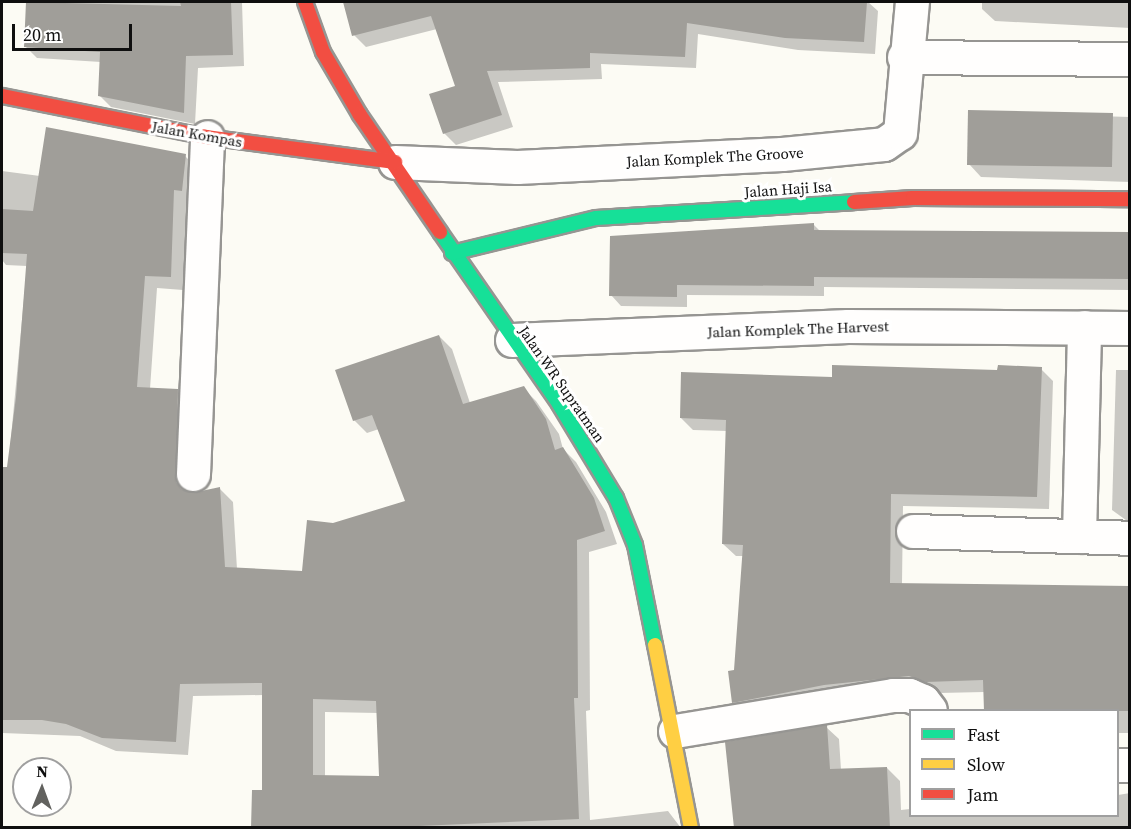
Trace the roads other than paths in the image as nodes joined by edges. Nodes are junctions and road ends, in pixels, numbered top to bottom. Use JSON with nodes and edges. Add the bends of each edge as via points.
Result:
{"nodes":[{"id":1,"x":912,"y":2,"type":"edge"},
{"id":2,"x":310,"y":3,"type":"edge"},
{"id":3,"x":904,"y":57,"type":"junction"},
{"id":4,"x":1130,"y":59,"type":"edge"},
{"id":5,"x":2,"y":96,"type":"edge"},
{"id":6,"x":207,"y":138,"type":"junction"},
{"id":7,"x":395,"y":162,"type":"junction"},
{"id":8,"x":1130,"y":199,"type":"edge"},
{"id":9,"x":452,"y":253,"type":"junction"},
{"id":10,"x":1084,"y":327,"type":"junction"},
{"id":11,"x":1130,"y":328,"type":"edge"},
{"id":12,"x":512,"y":340,"type":"junction"},
{"id":13,"x":193,"y":474,"type":"dead end"},
{"id":14,"x":913,"y":531,"type":"dead end"},
{"id":15,"x":1079,"y":536,"type":"junction"},
{"id":16,"x":1130,"y":538,"type":"edge"},
{"id":17,"x":928,"y":709,"type":"edge"},
{"id":18,"x":675,"y":731,"type":"junction"},
{"id":19,"x":691,"y":828,"type":"edge"}],
"edges":[{"from":1,"to":3,"type":"street","name":"Jalan Komplek The Groove"},
{"from":2,"to":7,"type":"main road","name":"Jalan WR Supratman","via":[[341,84]]},
{"from":3,"to":4,"type":"street"},
{"from":3,"to":7,"type":"street","name":"Jalan Komplek The Groove","via":[[900,133],[884,144],[517,167]]},
{"from":5,"to":6,"type":"main road","name":"Jalan Kompas"},
{"from":6,"to":7,"type":"main road","name":"Jalan Kompas"},
{"from":6,"to":13,"type":"street"},
{"from":7,"to":9,"type":"main road","name":"Jalan WR Supratman"},
{"from":8,"to":9,"type":"main road","name":"Jalan Haji Isa","via":[[913,198],[596,218]]},
{"from":9,"to":12,"type":"main road","name":"Jalan WR Supratman"},
{"from":10,"to":11,"type":"street","name":"Jalan Komplek The Harvest"},
{"from":10,"to":12,"type":"street","name":"Jalan Komplek The Harvest","via":[[848,326]]},
{"from":10,"to":15,"type":"street"},
{"from":12,"to":18,"type":"main road","name":"Jalan WR Supratman","via":[[559,404],[616,498],[635,545]]},
{"from":14,"to":15,"type":"street"},
{"from":15,"to":16,"type":"street"},
{"from":17,"to":18,"type":"street","via":[[916,698],[893,695]]},
{"from":18,"to":19,"type":"main road","name":"Jalan WR Supratman"}]}
